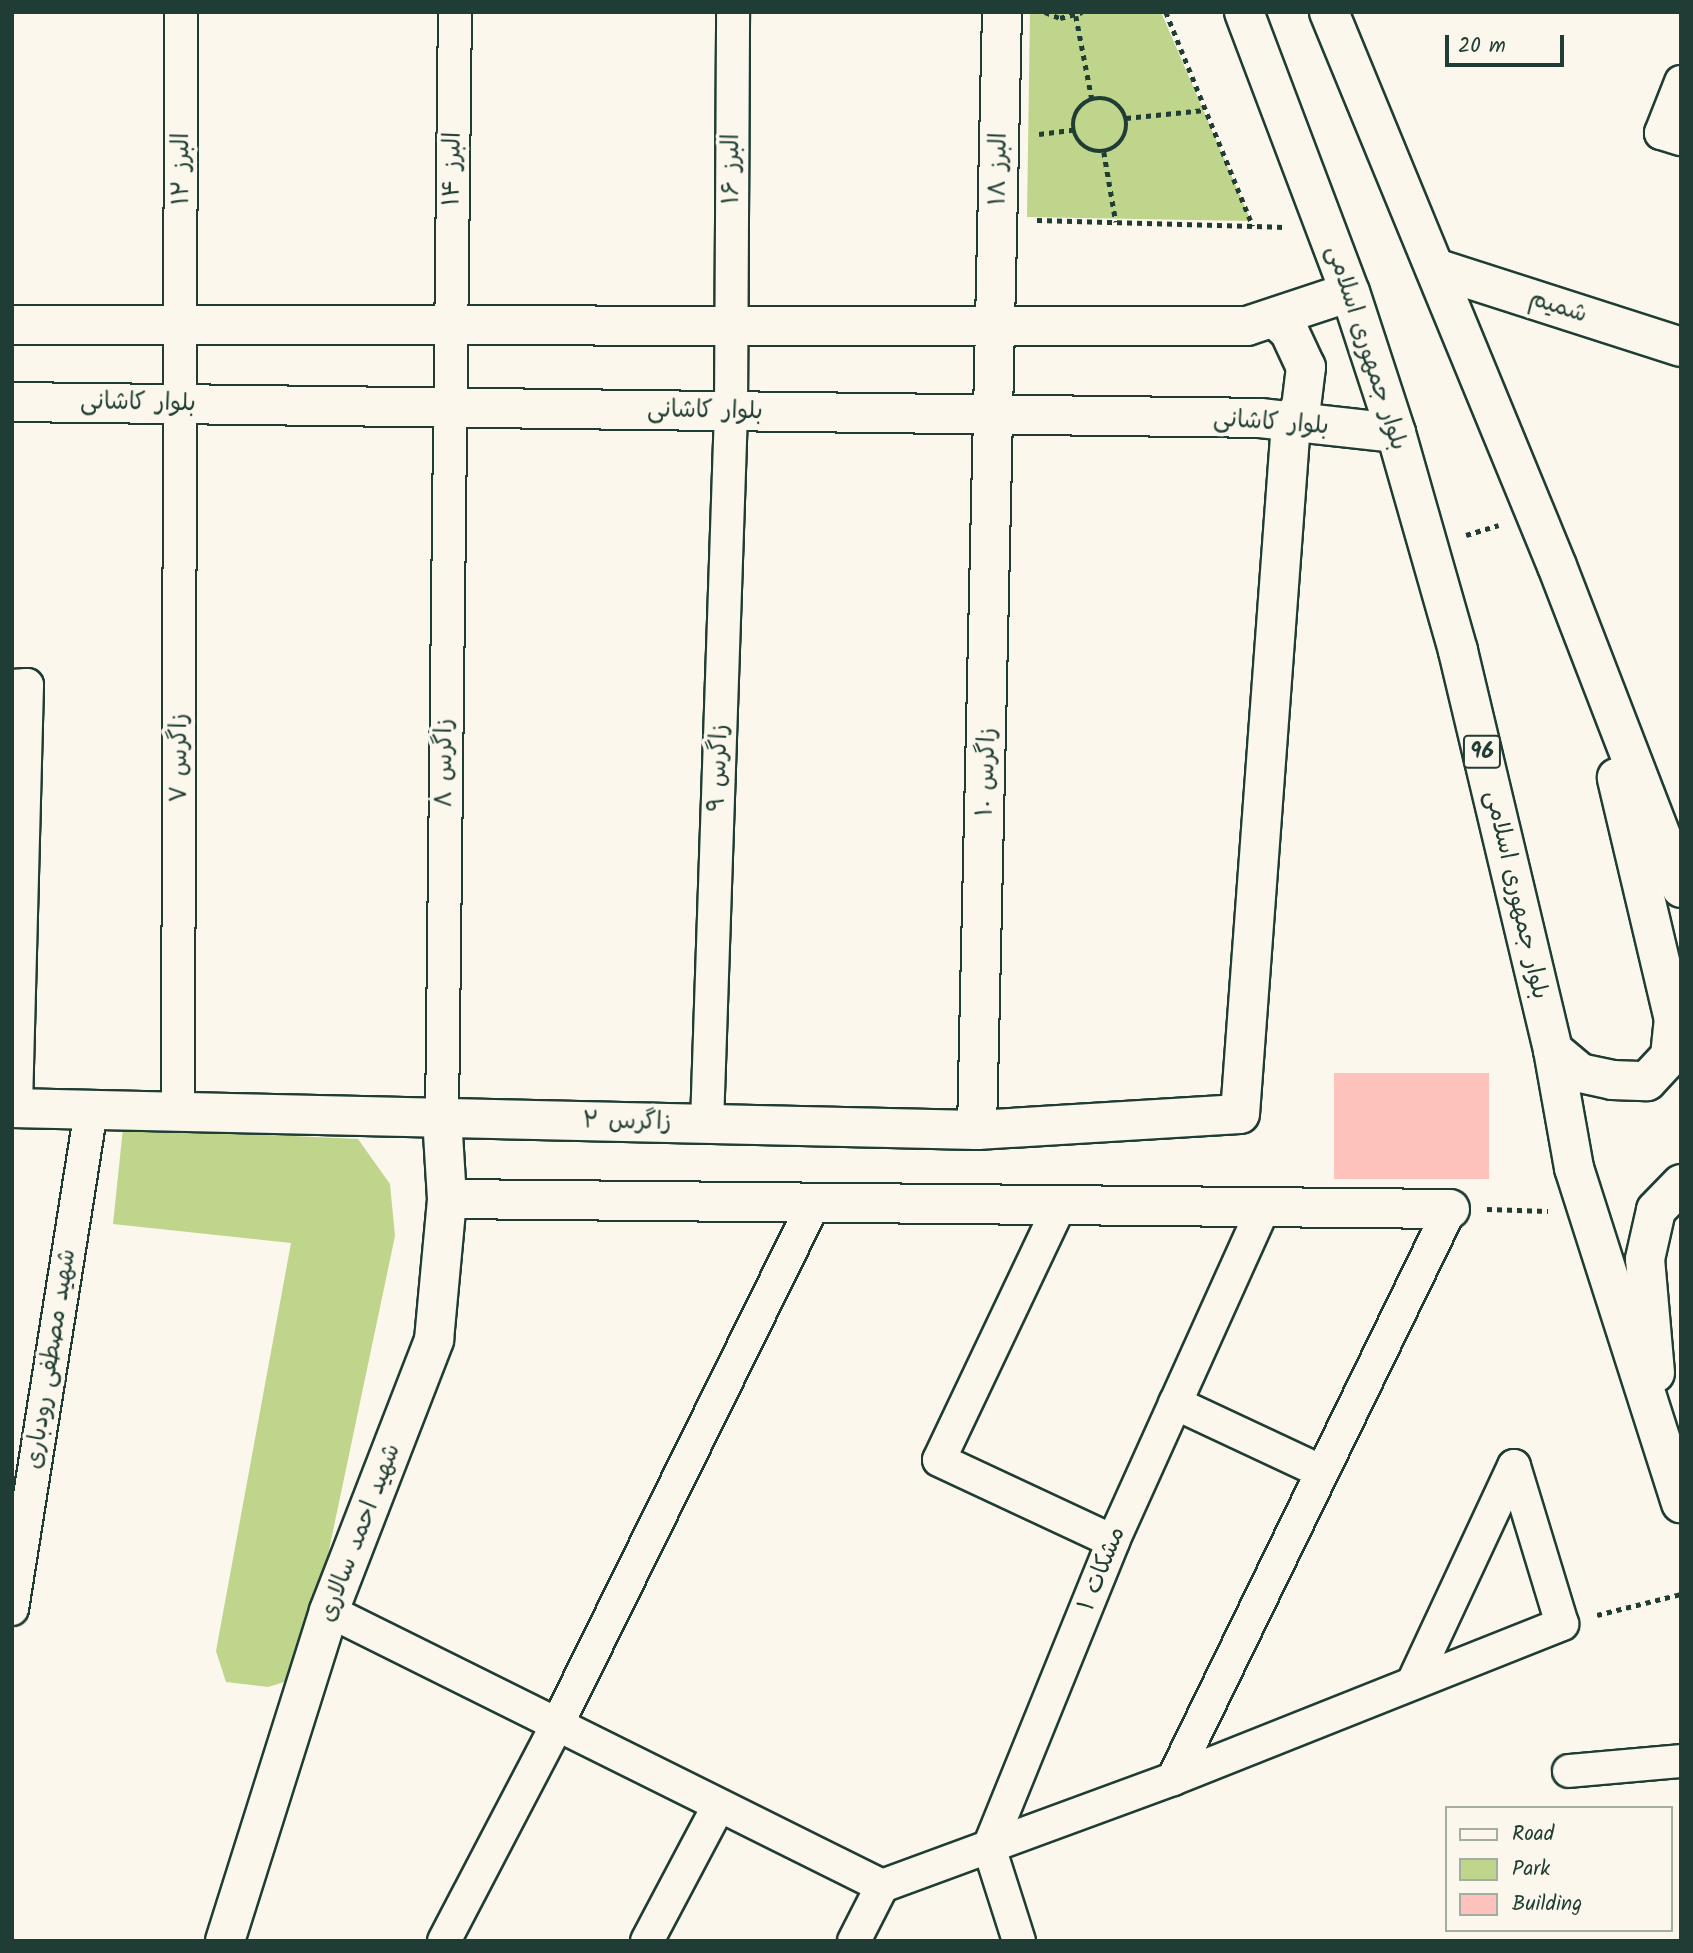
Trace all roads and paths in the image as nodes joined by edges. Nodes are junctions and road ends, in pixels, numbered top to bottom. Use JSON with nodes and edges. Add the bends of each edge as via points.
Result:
{"nodes":[{"id":1,"x":181,"y":12,"type":"edge"},
{"id":2,"x":455,"y":12,"type":"edge"},
{"id":3,"x":733,"y":12,"type":"edge"},
{"id":4,"x":1002,"y":12,"type":"edge"},
{"id":5,"x":1045,"y":12,"type":"edge"},
{"id":6,"x":1082,"y":12,"type":"edge"},
{"id":7,"x":1166,"y":12,"type":"edge"},
{"id":8,"x":1244,"y":12,"type":"edge"},
{"id":9,"x":1329,"y":12,"type":"edge"},
{"id":10,"x":1076,"y":16,"type":"junction"},
{"id":11,"x":1681,"y":82,"type":"edge"},
{"id":12,"x":1092,"y":99,"type":"junction"},
{"id":13,"x":1205,"y":110,"type":"junction"},
{"id":14,"x":1126,"y":118,"type":"junction"},
{"id":15,"x":1681,"y":139,"type":"edge"},
{"id":16,"x":1104,"y":152,"type":"junction"},
{"id":17,"x":998,"y":219,"type":"junction"},
{"id":18,"x":1116,"y":222,"type":"junction"},
{"id":19,"x":1253,"y":226,"type":"junction"},
{"id":20,"x":1326,"y":228,"type":"junction"},
{"id":21,"x":1435,"y":268,"type":"junction"},
{"id":22,"x":1350,"y":292,"type":"junction"},
{"id":23,"x":1274,"y":318,"type":"junction"},
{"id":24,"x":12,"y":325,"type":"edge"},
{"id":25,"x":183,"y":325,"type":"junction"},
{"id":26,"x":451,"y":326,"type":"junction"},
{"id":27,"x":732,"y":326,"type":"junction"},
{"id":28,"x":996,"y":326,"type":"junction"},
{"id":29,"x":1681,"y":347,"type":"edge"},
{"id":30,"x":12,"y":402,"type":"edge"},
{"id":31,"x":183,"y":404,"type":"junction"},
{"id":32,"x":448,"y":407,"type":"junction"},
{"id":33,"x":731,"y":411,"type":"junction"},
{"id":34,"x":997,"y":415,"type":"junction"},
{"id":35,"x":1291,"y":423,"type":"junction"},
{"id":36,"x":1396,"y":433,"type":"junction"},
{"id":37,"x":1536,"y":513,"type":"junction"},
{"id":38,"x":1429,"y":547,"type":"junction"},
{"id":39,"x":1584,"y":640,"type":"junction"},
{"id":40,"x":12,"y":686,"type":"edge"},
{"id":41,"x":1681,"y":888,"type":"edge"},
{"id":42,"x":1553,"y":1050,"type":"junction"},
{"id":43,"x":14,"y":1108,"type":"edge"},
{"id":44,"x":91,"y":1110,"type":"junction"},
{"id":45,"x":178,"y":1112,"type":"junction"},
{"id":46,"x":442,"y":1118,"type":"junction"},
{"id":47,"x":708,"y":1124,"type":"junction"},
{"id":48,"x":977,"y":1130,"type":"junction"},
{"id":49,"x":1681,"y":1184,"type":"edge"},
{"id":50,"x":447,"y":1199,"type":"junction"},
{"id":51,"x":815,"y":1201,"type":"junction"},
{"id":52,"x":1061,"y":1203,"type":"junction"},
{"id":53,"x":1265,"y":1205,"type":"junction"},
{"id":54,"x":1450,"y":1209,"type":"junction"},
{"id":55,"x":1587,"y":1211,"type":"junction"},
{"id":56,"x":1175,"y":1403,"type":"junction"},
{"id":57,"x":1660,"y":1440,"type":"junction"},
{"id":58,"x":1322,"y":1472,"type":"junction"},
{"id":59,"x":1681,"y":1503,"type":"edge"},
{"id":60,"x":1112,"y":1541,"type":"junction"},
{"id":61,"x":1681,"y":1594,"type":"edge"},
{"id":62,"x":12,"y":1609,"type":"edge"},
{"id":63,"x":329,"y":1611,"type":"junction"},
{"id":64,"x":1562,"y":1624,"type":"junction"},
{"id":65,"x":1413,"y":1683,"type":"junction"},
{"id":66,"x":556,"y":1727,"type":"junction"},
{"id":67,"x":1681,"y":1761,"type":"edge"},
{"id":68,"x":1569,"y":1771,"type":"dead end"},
{"id":69,"x":1173,"y":1779,"type":"junction"},
{"id":70,"x":718,"y":1807,"type":"junction"},
{"id":71,"x":989,"y":1847,"type":"junction"},
{"id":72,"x":883,"y":1886,"type":"junction"},
{"id":73,"x":225,"y":1941,"type":"edge"},
{"id":74,"x":444,"y":1941,"type":"edge"},
{"id":75,"x":647,"y":1941,"type":"edge"},
{"id":76,"x":853,"y":1941,"type":"edge"},
{"id":77,"x":1019,"y":1941,"type":"edge"}],
"edges":[{"from":1,"to":25,"type":"street","name":"البرز ۱۲"},
{"from":2,"to":26,"type":"street","name":"البرز ۱۴"},
{"from":3,"to":27,"type":"street","name":"البرز ۱۶"},
{"from":4,"to":17,"type":"main road","name":"البرز ۱۸"},
{"from":5,"to":10,"type":"path"},
{"from":6,"to":10,"type":"path"},
{"from":7,"to":13,"type":"path"},
{"from":8,"to":20,"type":"main road","name":"بلوار جمهوری اسلامی","number":"96"},
{"from":9,"to":21,"type":"main road"},
{"from":10,"to":12,"type":"path"},
{"from":11,"to":15,"type":"street","via":[[1661,133]]},
{"from":12,"to":14,"type":"path","via":[[1117,103]]},
{"from":12,"to":16,"type":"path","via":[[1081,105],[1073,130],[1084,148]]},
{"from":13,"to":14,"type":"path"},
{"from":13,"to":19,"type":"path"},
{"from":14,"to":16,"type":"path","via":[[1125,138]]},
{"from":16,"to":18,"type":"path"},
{"from":17,"to":18,"type":"path"},
{"from":17,"to":28,"type":"main road","name":"البرز ۱۸"},
{"from":18,"to":19,"type":"path"},
{"from":19,"to":20,"type":"path"},
{"from":20,"to":22,"type":"main road","name":"بلوار جمهوری اسلامی","number":"96"},
{"from":21,"to":29,"type":"main road","name":"شمیم"},
{"from":21,"to":37,"type":"main road"},
{"from":22,"to":23,"type":"main road"},
{"from":22,"to":36,"type":"main road","name":"بلوار جمهوری اسلامی","number":"96"},
{"from":23,"to":28,"type":"main road","via":[[1247,326]]},
{"from":23,"to":35,"type":"main road","via":[[1289,331],[1306,367],[1301,406]]},
{"from":24,"to":25,"type":"main road"},
{"from":25,"to":26,"type":"main road"},
{"from":25,"to":31,"type":"street","name":"البرز ۱۲"},
{"from":26,"to":27,"type":"main road"},
{"from":26,"to":32,"type":"street","name":"البرز ۱۴"},
{"from":27,"to":28,"type":"main road"},
{"from":27,"to":33,"type":"street","name":"البرز ۱۶"},
{"from":28,"to":34,"type":"main road","name":"البرز ۱۸"},
{"from":30,"to":31,"type":"main road","name":"بلوار کاشانی"},
{"from":31,"to":32,"type":"main road","name":"بلوار کاشانی"},
{"from":31,"to":45,"type":"street","name":"زاگرس ۷"},
{"from":32,"to":33,"type":"main road","name":"بلوار کاشانی"},
{"from":32,"to":46,"type":"street","name":"زاگرس ۸"},
{"from":33,"to":34,"type":"main road","name":"بلوار کاشانی"},
{"from":33,"to":47,"type":"street","name":"زاگرس ۹"},
{"from":34,"to":35,"type":"main road","name":"بلوار کاشانی"},
{"from":34,"to":48,"type":"main road","name":"زاگرس ۱۰"},
{"from":35,"to":36,"type":"main road","name":"بلوار کاشانی"},
{"from":35,"to":48,"type":"main road","name":"زاگرس ۲","via":[[1241,1114]]},
{"from":36,"to":38,"type":"main road","name":"بلوار جمهوری اسلامی","number":"96"},
{"from":37,"to":38,"type":"path"},
{"from":37,"to":39,"type":"main road"},
{"from":38,"to":42,"type":"main road","name":"بلوار جمهوری اسلامی","number":"96"},
{"from":39,"to":41,"type":"main road"},
{"from":39,"to":42,"type":"main road","via":[[1674,1020],[1670,1056],[1647,1080],[1580,1073]]},
{"from":40,"to":43,"type":"street","via":[[27,685]]},
{"from":42,"to":55,"type":"main road","name":"بلوار جمهوری اسلامی","number":"96","via":[[1574,1168]]},
{"from":43,"to":44,"type":"main road","name":"زاگرس ۲"},
{"from":44,"to":45,"type":"main road","name":"زاگرس ۲"},
{"from":44,"to":62,"type":"street","name":"شهید مصطفی رودباری"},
{"from":45,"to":46,"type":"main road","name":"زاگرس ۲"},
{"from":46,"to":47,"type":"main road","name":"زاگرس ۲"},
{"from":46,"to":50,"type":"main road","name":"شهید احمد سالاری"},
{"from":47,"to":48,"type":"main road","name":"زاگرس ۲"},
{"from":49,"to":57,"type":"main road","via":[[1656,1210],[1645,1259]]},
{"from":50,"to":51,"type":"main road"},
{"from":50,"to":63,"type":"main road","name":"شهید احمد سالاری","via":[[434,1340]]},
{"from":51,"to":52,"type":"main road"},
{"from":51,"to":66,"type":"street"},
{"from":52,"to":53,"type":"main road"},
{"from":52,"to":60,"type":"street","via":[[939,1460]]},
{"from":53,"to":54,"type":"main road"},
{"from":53,"to":56,"type":"street","name":"مشکات ۱"},
{"from":54,"to":55,"type":"path"},
{"from":54,"to":58,"type":"street"},
{"from":55,"to":57,"type":"main road","name":"بلوار جمهوری اسلامی","number":"96"},
{"from":56,"to":58,"type":"street"},
{"from":56,"to":60,"type":"street","name":"مشکات ۱"},
{"from":57,"to":59,"type":"main road","name":"بلوار جمهوری اسلامی","number":"96"},
{"from":58,"to":69,"type":"street"},
{"from":60,"to":71,"type":"street","name":"مشکات ۱"},
{"from":61,"to":64,"type":"path"},
{"from":63,"to":66,"type":"street"},
{"from":63,"to":73,"type":"main road","name":"شهید احمد سالاری"},
{"from":64,"to":65,"type":"street"},
{"from":64,"to":65,"type":"street","via":[[1514,1466]]},
{"from":65,"to":69,"type":"street"},
{"from":66,"to":70,"type":"street"},
{"from":66,"to":74,"type":"street"},
{"from":67,"to":68,"type":"street"},
{"from":69,"to":71,"type":"street"},
{"from":70,"to":72,"type":"street"},
{"from":70,"to":75,"type":"street"},
{"from":71,"to":72,"type":"street"},
{"from":71,"to":77,"type":"street"},
{"from":72,"to":76,"type":"street"}]}
